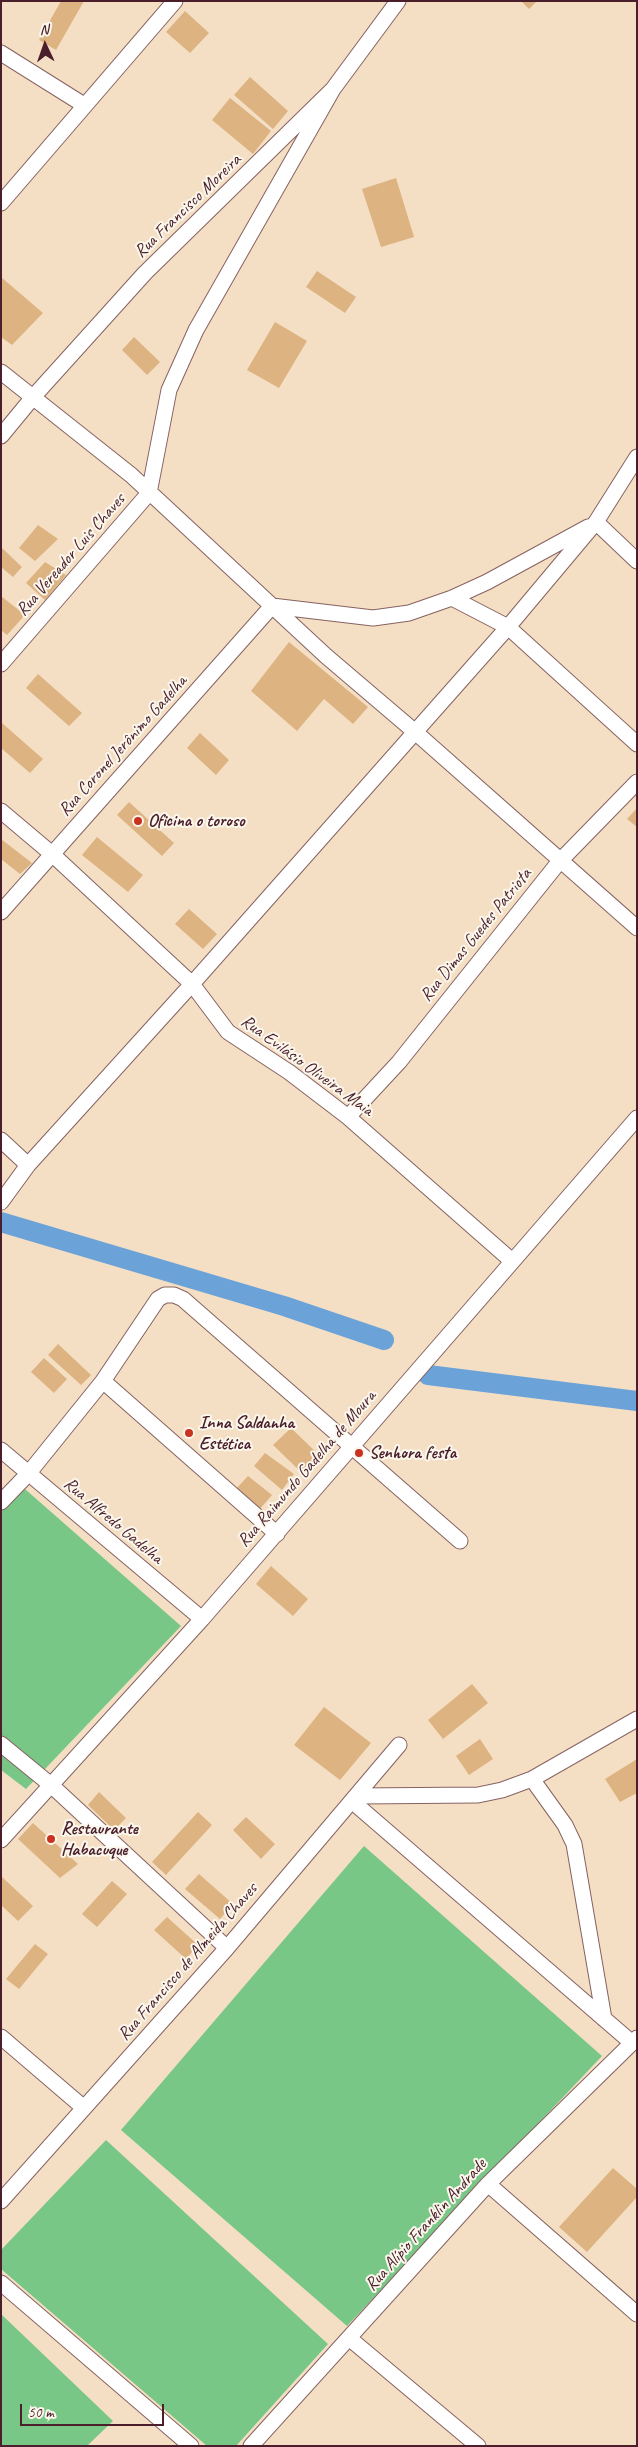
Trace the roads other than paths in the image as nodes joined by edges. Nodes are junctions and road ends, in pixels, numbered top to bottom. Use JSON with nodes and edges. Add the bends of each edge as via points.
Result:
{"nodes":[{"id":1,"x":175,"y":1,"type":"edge"},
{"id":2,"x":398,"y":1,"type":"edge"},
{"id":3,"x":1,"y":53,"type":"edge"},
{"id":4,"x":333,"y":89,"type":"junction"},
{"id":5,"x":84,"y":105,"type":"junction"},
{"id":6,"x":1,"y":203,"type":"edge"},
{"id":7,"x":1,"y":372,"type":"edge"},
{"id":8,"x":34,"y":396,"type":"junction"},
{"id":9,"x":1,"y":436,"type":"edge"},
{"id":10,"x":637,"y":457,"type":"edge"},
{"id":11,"x":149,"y":494,"type":"junction"},
{"id":12,"x":596,"y":522,"type":"junction"},
{"id":13,"x":637,"y":561,"type":"edge"},
{"id":14,"x":452,"y":598,"type":"junction"},
{"id":15,"x":272,"y":606,"type":"junction"},
{"id":16,"x":508,"y":628,"type":"junction"},
{"id":17,"x":1,"y":664,"type":"edge"},
{"id":18,"x":414,"y":731,"type":"junction"},
{"id":19,"x":637,"y":744,"type":"edge"},
{"id":20,"x":637,"y":782,"type":"edge"},
{"id":21,"x":1,"y":811,"type":"edge"},
{"id":22,"x":52,"y":854,"type":"junction"},
{"id":23,"x":559,"y":862,"type":"junction"},
{"id":24,"x":1,"y":912,"type":"edge"},
{"id":25,"x":637,"y":928,"type":"edge"},
{"id":26,"x":192,"y":984,"type":"junction"},
{"id":27,"x":348,"y":1117,"type":"junction"},
{"id":28,"x":637,"y":1118,"type":"edge"},
{"id":29,"x":1,"y":1140,"type":"edge"},
{"id":30,"x":28,"y":1165,"type":"junction"},
{"id":31,"x":1,"y":1202,"type":"edge"},
{"id":32,"x":512,"y":1261,"type":"junction"},
{"id":33,"x":103,"y":1381,"type":"junction"},
{"id":34,"x":352,"y":1445,"type":"junction"},
{"id":35,"x":1,"y":1450,"type":"edge"},
{"id":36,"x":28,"y":1474,"type":"junction"},
{"id":37,"x":1,"y":1502,"type":"edge"},
{"id":38,"x":277,"y":1534,"type":"junction"},
{"id":39,"x":460,"y":1541,"type":"dead end"},
{"id":40,"x":202,"y":1619,"type":"junction"},
{"id":41,"x":637,"y":1719,"type":"edge"},
{"id":42,"x":1,"y":1744,"type":"edge"},
{"id":43,"x":400,"y":1745,"type":"dead end"},
{"id":44,"x":532,"y":1779,"type":"junction"},
{"id":45,"x":51,"y":1785,"type":"junction"},
{"id":46,"x":355,"y":1799,"type":"junction"},
{"id":47,"x":1,"y":1840,"type":"edge"},
{"id":48,"x":227,"y":1948,"type":"junction"},
{"id":49,"x":604,"y":2019,"type":"junction"},
{"id":50,"x":1,"y":2037,"type":"edge"},
{"id":51,"x":634,"y":2040,"type":"edge"},
{"id":52,"x":84,"y":2108,"type":"junction"},
{"id":53,"x":488,"y":2184,"type":"junction"},
{"id":54,"x":1,"y":2201,"type":"edge"},
{"id":55,"x":1,"y":2282,"type":"edge"},
{"id":56,"x":637,"y":2314,"type":"edge"},
{"id":57,"x":349,"y":2338,"type":"junction"},
{"id":58,"x":191,"y":2446,"type":"edge"},
{"id":59,"x":251,"y":2446,"type":"edge"},
{"id":60,"x":478,"y":2446,"type":"edge"}],
"edges":[{"from":1,"to":5,"type":"street"},
{"from":2,"to":4,"type":"street","name":"Rua Francisco Moreira"},
{"from":3,"to":5,"type":"street"},
{"from":4,"to":8,"type":"street","name":"Rua Francisco Moreira","via":[[146,273]]},
{"from":4,"to":11,"type":"street","via":[[196,330],[170,390]]},
{"from":5,"to":6,"type":"street"},
{"from":7,"to":8,"type":"street"},
{"from":8,"to":9,"type":"street","name":"Rua Francisco Moreira"},
{"from":8,"to":11,"type":"street","via":[[131,475]]},
{"from":10,"to":12,"type":"street"},
{"from":11,"to":15,"type":"street"},
{"from":11,"to":17,"type":"street","name":"Rua Vereador Luis Chaves"},
{"from":12,"to":13,"type":"street"},
{"from":12,"to":14,"type":"street"},
{"from":12,"to":16,"type":"street"},
{"from":14,"to":15,"type":"street","via":[[409,613],[373,618]]},
{"from":14,"to":16,"type":"street"},
{"from":15,"to":18,"type":"street"},
{"from":15,"to":22,"type":"street","name":"Rua Coronel Jerônimo Gadelha"},
{"from":16,"to":18,"type":"street"},
{"from":16,"to":19,"type":"street"},
{"from":18,"to":23,"type":"street"},
{"from":18,"to":26,"type":"street"},
{"from":20,"to":23,"type":"street","name":"Rua Dimas Guedes Patriota"},
{"from":21,"to":22,"type":"street","name":"Rua Evilásio Oliveira Maia"},
{"from":22,"to":24,"type":"street","name":"Rua Coronel Jerônimo Gadelha"},
{"from":22,"to":26,"type":"street","name":"Rua Evilásio Oliveira Maia"},
{"from":23,"to":25,"type":"street"},
{"from":23,"to":27,"type":"street","name":"Rua Dimas Guedes Patriota","via":[[399,1062]]},
{"from":26,"to":27,"type":"street","name":"Rua Evilásio Oliveira Maia","via":[[228,1032],[289,1072]]},
{"from":26,"to":30,"type":"street"},
{"from":27,"to":32,"type":"street","name":"Rua Evilásio Oliveira Maia"},
{"from":28,"to":32,"type":"street","name":"Rua Raimundo Gadelha de Moura"},
{"from":29,"to":30,"type":"street"},
{"from":30,"to":31,"type":"street"},
{"from":32,"to":34,"type":"street","name":"Rua Raimundo Gadelha de Moura"},
{"from":33,"to":34,"type":"street","via":[[158,1299],[174,1295],[183,1299]]},
{"from":33,"to":36,"type":"street"},
{"from":33,"to":38,"type":"street"},
{"from":34,"to":38,"type":"street","name":"Rua Raimundo Gadelha de Moura"},
{"from":34,"to":39,"type":"street"},
{"from":35,"to":36,"type":"street","name":"Rua Alfredo Gadelha"},
{"from":36,"to":37,"type":"street"},
{"from":36,"to":40,"type":"street","name":"Rua Alfredo Gadelha"},
{"from":38,"to":40,"type":"street","name":"Rua Raimundo Gadelha de Moura"},
{"from":40,"to":45,"type":"street","name":"Rua Raimundo Gadelha de Moura"},
{"from":41,"to":44,"type":"street"},
{"from":42,"to":45,"type":"street"},
{"from":43,"to":46,"type":"street","name":"Rua Francisco de Almeida Chaves"},
{"from":44,"to":46,"type":"street","via":[[478,1795]]},
{"from":44,"to":49,"type":"street","via":[[565,1825],[574,1844]]},
{"from":45,"to":47,"type":"street","name":"Rua Raimundo Gadelha de Moura"},
{"from":45,"to":48,"type":"street"},
{"from":46,"to":48,"type":"street","name":"Rua Francisco de Almeida Chaves"},
{"from":46,"to":49,"type":"street"},
{"from":48,"to":52,"type":"street","name":"Rua Francisco de Almeida Chaves"},
{"from":49,"to":51,"type":"street"},
{"from":50,"to":52,"type":"street"},
{"from":51,"to":53,"type":"street","name":"Rua Alípio Franklin Andrade"},
{"from":52,"to":54,"type":"street","name":"Rua Francisco de Almeida Chaves"},
{"from":53,"to":56,"type":"street"},
{"from":53,"to":57,"type":"street","name":"Rua Alípio Franklin Andrade"},
{"from":55,"to":58,"type":"street"},
{"from":57,"to":59,"type":"street","name":"Rua Alípio Franklin Andrade"},
{"from":57,"to":60,"type":"street"}]}
